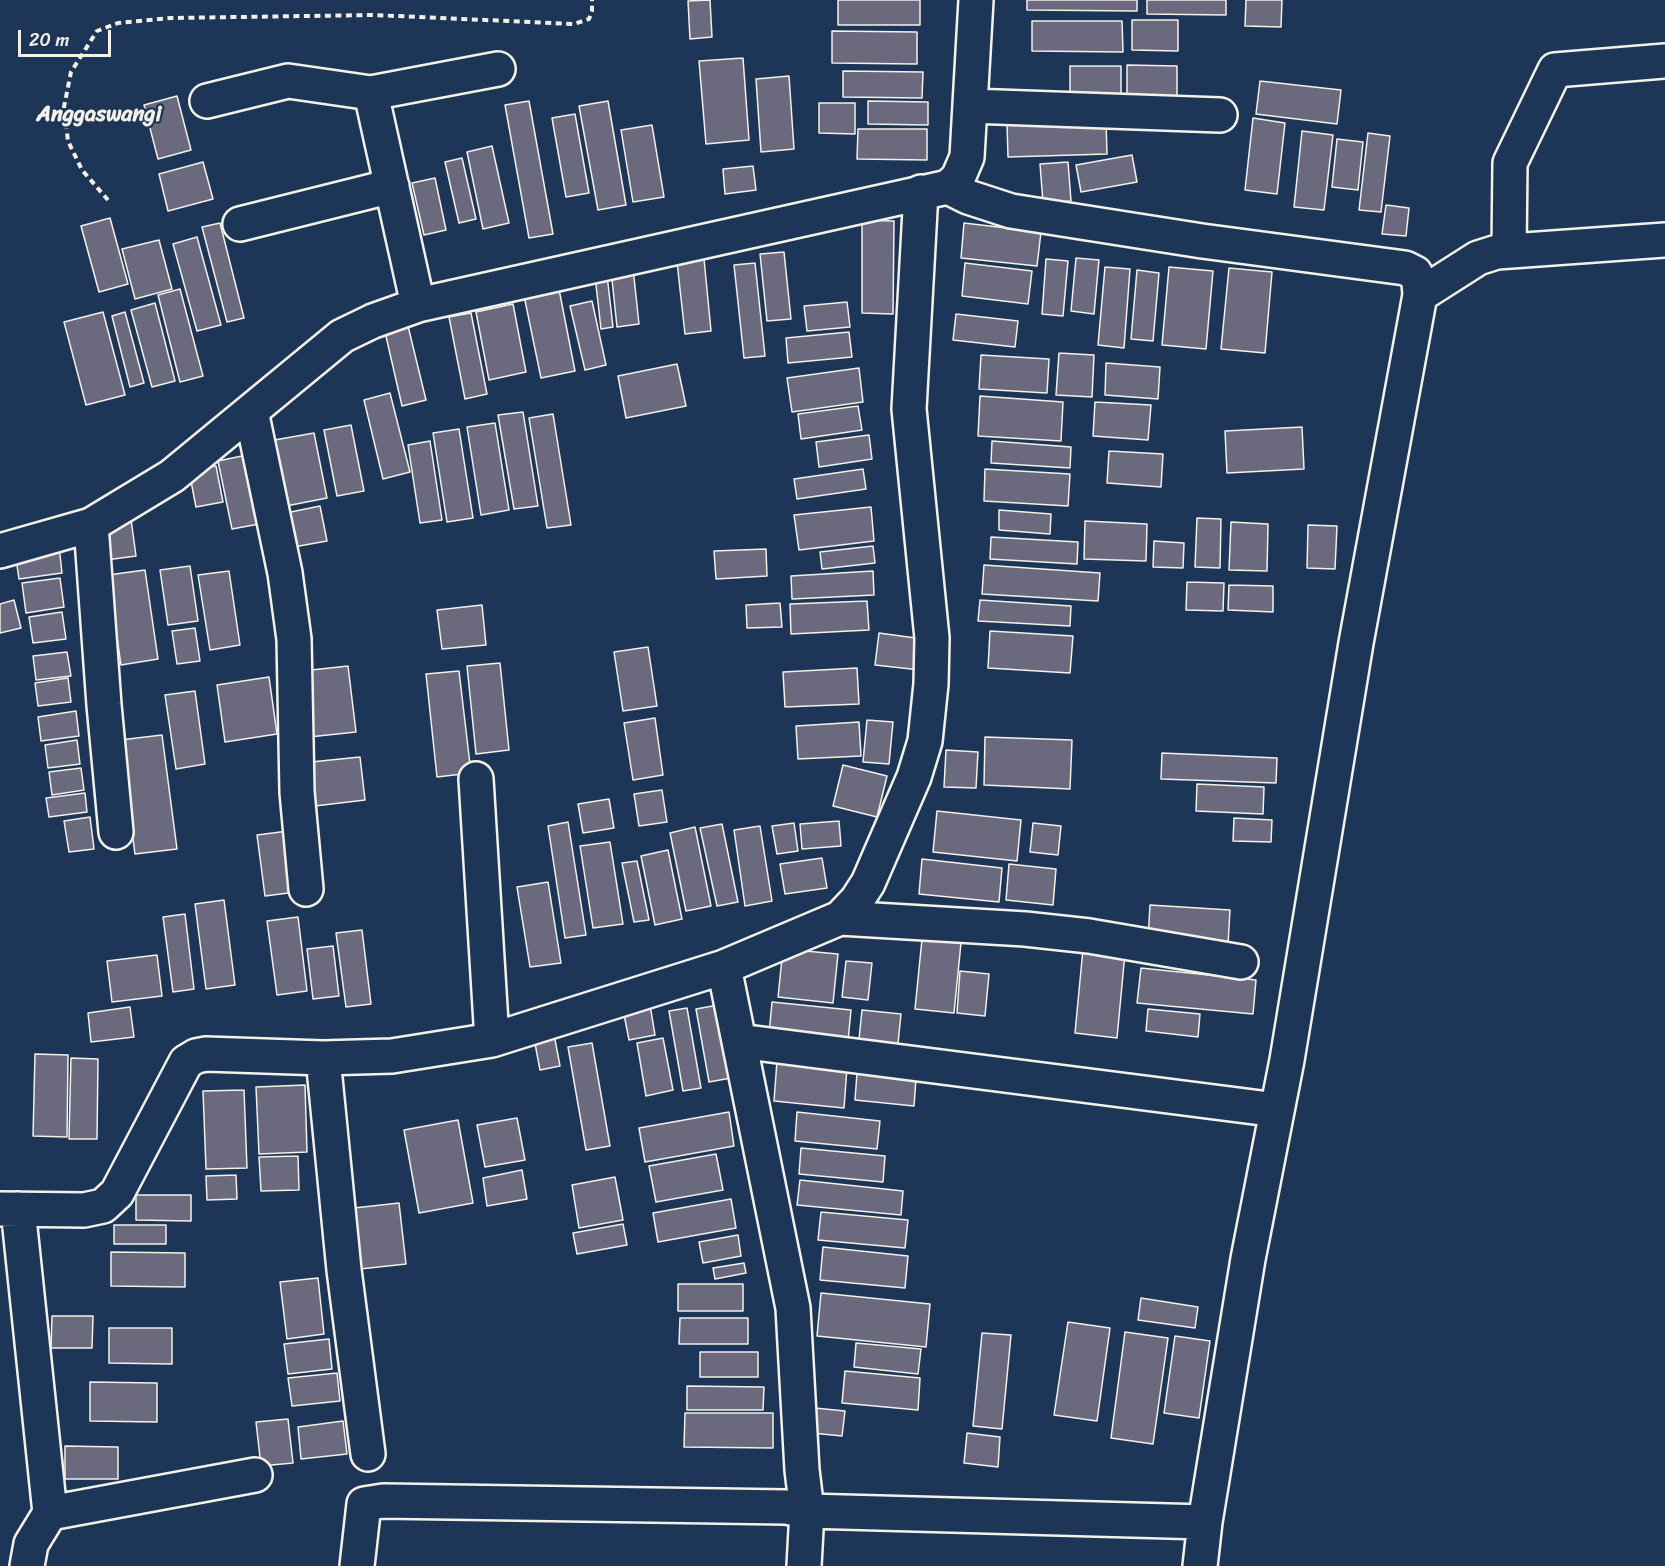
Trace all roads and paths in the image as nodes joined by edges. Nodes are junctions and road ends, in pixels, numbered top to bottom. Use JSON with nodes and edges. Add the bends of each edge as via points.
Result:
{"nodes":[{"id":1,"x":592,"y":0,"type":"edge"},
{"id":2,"x":976,"y":0,"type":"edge"},
{"id":3,"x":1665,"y":60,"type":"edge"},
{"id":4,"x":498,"y":69,"type":"dead end"},
{"id":5,"x":371,"y":93,"type":"junction"},
{"id":6,"x":207,"y":101,"type":"dead end"},
{"id":7,"x":970,"y":106,"type":"junction"},
{"id":8,"x":1220,"y":115,"type":"dead end"},
{"id":9,"x":392,"y":186,"type":"junction"},
{"id":10,"x":934,"y":189,"type":"junction"},
{"id":11,"x":108,"y":200,"type":"dead end"},
{"id":12,"x":240,"y":224,"type":"dead end"},
{"id":13,"x":1665,"y":240,"type":"edge"},
{"id":14,"x":1509,"y":251,"type":"junction"},
{"id":15,"x":1420,"y":295,"type":"junction"},
{"id":16,"x":418,"y":305,"type":"junction"},
{"id":17,"x":251,"y":411,"type":"junction"},
{"id":18,"x":91,"y":525,"type":"junction"},
{"id":19,"x":0,"y":551,"type":"edge"},
{"id":20,"x":476,"y":779,"type":"dead end"},
{"id":21,"x":116,"y":832,"type":"dead end"},
{"id":22,"x":306,"y":889,"type":"dead end"},
{"id":23,"x":840,"y":918,"type":"junction"},
{"id":24,"x":1240,"y":962,"type":"dead end"},
{"id":25,"x":724,"y":967,"type":"junction"},
{"id":26,"x":492,"y":1040,"type":"junction"},
{"id":27,"x":739,"y":1041,"type":"junction"},
{"id":28,"x":323,"y":1058,"type":"junction"},
{"id":29,"x":1277,"y":1110,"type":"junction"},
{"id":30,"x":9,"y":1209,"type":"edge"},
{"id":31,"x":368,"y":1454,"type":"dead end"},
{"id":32,"x":255,"y":1475,"type":"dead end"},
{"id":33,"x":804,"y":1490,"type":"junction"},
{"id":34,"x":50,"y":1514,"type":"junction"},
{"id":35,"x":1184,"y":1521,"type":"junction"},
{"id":36,"x":27,"y":1566,"type":"edge"},
{"id":37,"x":357,"y":1566,"type":"edge"},
{"id":38,"x":804,"y":1566,"type":"edge"},
{"id":39,"x":1200,"y":1566,"type":"edge"}],
"edges":[{"from":1,"to":11,"type":"path","via":[[589,19],[574,24],[374,15],[171,18],[118,23],[97,32],[71,72],[64,107],[68,141],[82,170]]},
{"from":2,"to":7,"type":"street"},
{"from":3,"to":14,"type":"street","via":[[1555,70],[1510,163]]},
{"from":4,"to":5,"type":"street"},
{"from":5,"to":6,"type":"street","via":[[288,81]]},
{"from":5,"to":9,"type":"street"},
{"from":7,"to":8,"type":"street"},
{"from":7,"to":10,"type":"street","via":[[967,157],[958,178]]},
{"from":9,"to":12,"type":"street"},
{"from":9,"to":16,"type":"street"},
{"from":10,"to":15,"type":"street","via":[[1011,211],[1405,268],[1415,273]]},
{"from":10,"to":16,"type":"street"},
{"from":10,"to":23,"type":"street","via":[[909,409],[932,638],[925,741],[914,777],[868,883]]},
{"from":13,"to":14,"type":"street"},
{"from":14,"to":15,"type":"street","via":[[1478,258]]},
{"from":15,"to":29,"type":"street"},
{"from":16,"to":17,"type":"street","via":[[342,336]]},
{"from":17,"to":18,"type":"street","via":[[172,476]]},
{"from":17,"to":22,"type":"street","via":[[285,573],[294,639],[297,792]]},
{"from":18,"to":19,"type":"street"},
{"from":18,"to":21,"type":"street"},
{"from":20,"to":26,"type":"street"},
{"from":23,"to":24,"type":"street","via":[[1089,936]]},
{"from":23,"to":25,"type":"street"},
{"from":25,"to":26,"type":"street"},
{"from":25,"to":27,"type":"street"},
{"from":26,"to":28,"type":"street","via":[[392,1056]]},
{"from":27,"to":29,"type":"street"},
{"from":27,"to":33,"type":"street","via":[[793,1308]]},
{"from":28,"to":30,"type":"street","via":[[196,1056],[186,1062],[117,1193],[102,1206],[84,1210]]},
{"from":28,"to":31,"type":"street","via":[[344,1270]]},
{"from":29,"to":35,"type":"street","via":[[1248,1259]]},
{"from":30,"to":34,"type":"street"},
{"from":32,"to":34,"type":"street"},
{"from":33,"to":35,"type":"street"},
{"from":33,"to":37,"type":"street","via":[[786,1507],[383,1500],[364,1504]]},
{"from":33,"to":38,"type":"street"},
{"from":34,"to":36,"type":"street","via":[[31,1544]]},
{"from":35,"to":39,"type":"street"}]}
